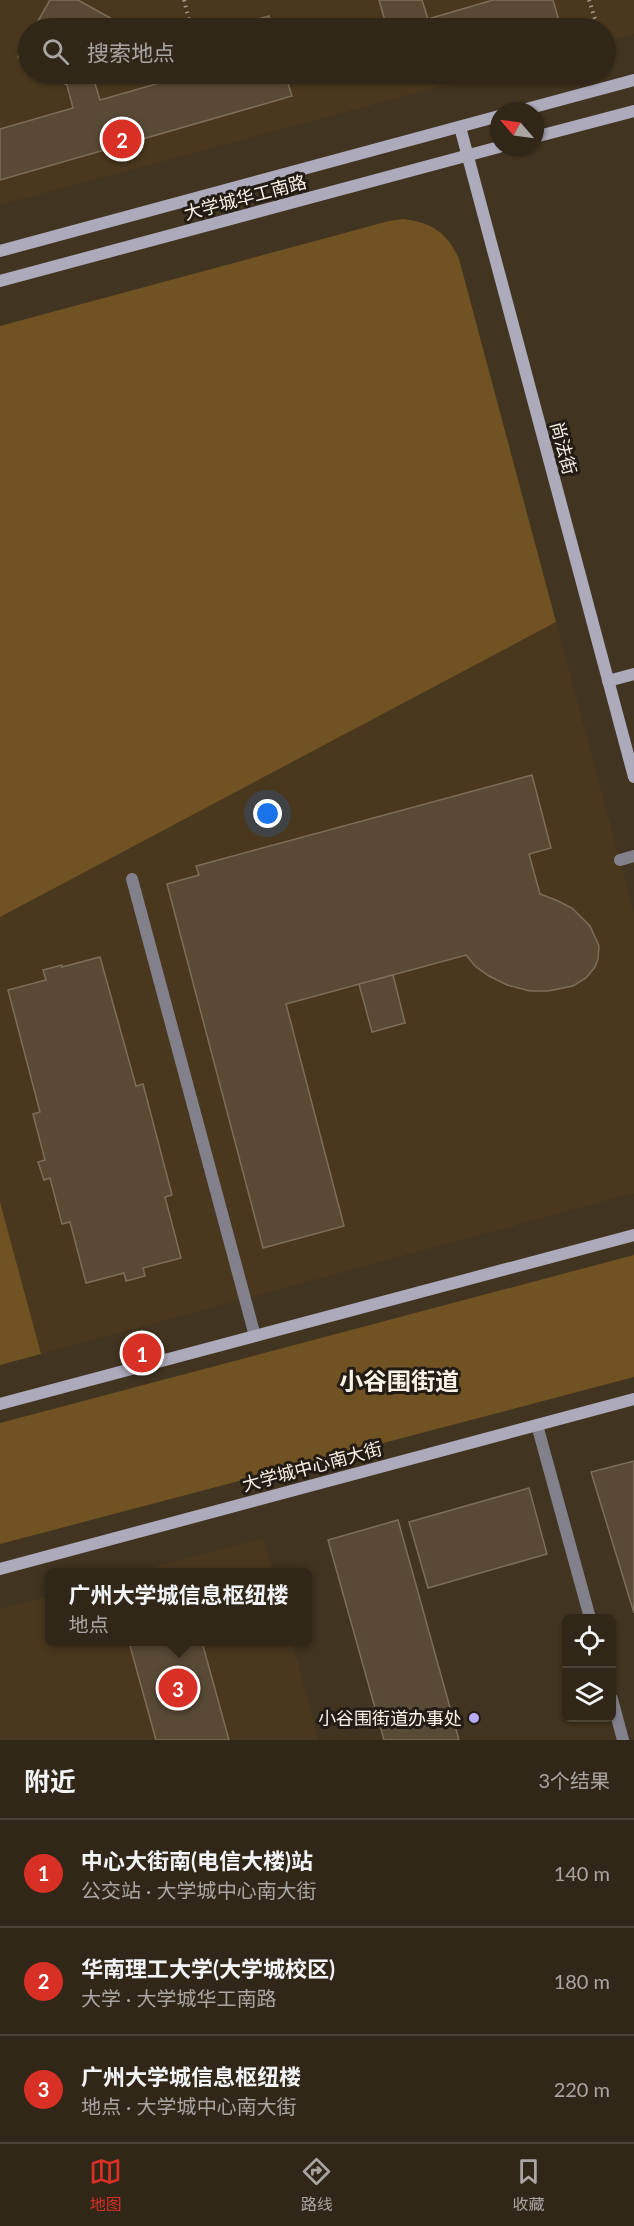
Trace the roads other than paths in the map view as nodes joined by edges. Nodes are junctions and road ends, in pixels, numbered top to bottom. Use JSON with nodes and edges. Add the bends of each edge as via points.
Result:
{"nodes":[{"id":1,"x":634,"y":80,"type":"edge"},
{"id":2,"x":544,"y":104,"type":"edge"},
{"id":3,"x":634,"y":111,"type":"edge"},
{"id":4,"x":490,"y":119,"type":"edge"},
{"id":5,"x":460,"y":127,"type":"junction"},
{"id":6,"x":544,"y":135,"type":"edge"},
{"id":7,"x":490,"y":150,"type":"edge"},
{"id":8,"x":467,"y":156,"type":"junction"},
{"id":9,"x":0,"y":251,"type":"edge"},
{"id":10,"x":0,"y":281,"type":"edge"},
{"id":11,"x":634,"y":674,"type":"edge"},
{"id":12,"x":608,"y":681,"type":"junction"},
{"id":13,"x":634,"y":777,"type":"edge"},
{"id":14,"x":634,"y":856,"type":"edge"},
{"id":15,"x":620,"y":860,"type":"dead end"},
{"id":16,"x":132,"y":879,"type":"dead end"},
{"id":17,"x":634,"y":1235,"type":"edge"},
{"id":18,"x":255,"y":1336,"type":"junction"},
{"id":19,"x":634,"y":1399,"type":"edge"},
{"id":20,"x":0,"y":1404,"type":"edge"},
{"id":21,"x":537,"y":1425,"type":"junction"},
{"id":22,"x":0,"y":1569,"type":"edge"},
{"id":23,"x":589,"y":1614,"type":"edge"},
{"id":24,"x":616,"y":1714,"type":"edge"},
{"id":25,"x":623,"y":1740,"type":"edge"}],
"edges":[{"from":1,"to":2,"type":"main road"},
{"from":3,"to":6,"type":"main road"},
{"from":4,"to":5,"type":"main road","name":"大学城华工南路"},
{"from":5,"to":8,"type":"main road","name":"尚法街"},
{"from":5,"to":9,"type":"main road","name":"大学城华工南路"},
{"from":7,"to":8,"type":"main road","name":"大学城华工南路"},
{"from":8,"to":10,"type":"main road","name":"大学城华工南路"},
{"from":8,"to":12,"type":"main road","name":"尚法街"},
{"from":11,"to":12,"type":"main road"},
{"from":12,"to":13,"type":"main road","name":"尚法街"},
{"from":14,"to":15,"type":"lane"},
{"from":16,"to":18,"type":"lane"},
{"from":17,"to":18,"type":"main road"},
{"from":18,"to":20,"type":"main road"},
{"from":19,"to":21,"type":"main road","name":"大学城中心南大街"},
{"from":21,"to":22,"type":"main road","name":"大学城中心南大街"},
{"from":21,"to":23,"type":"lane"},
{"from":24,"to":25,"type":"lane"}]}
